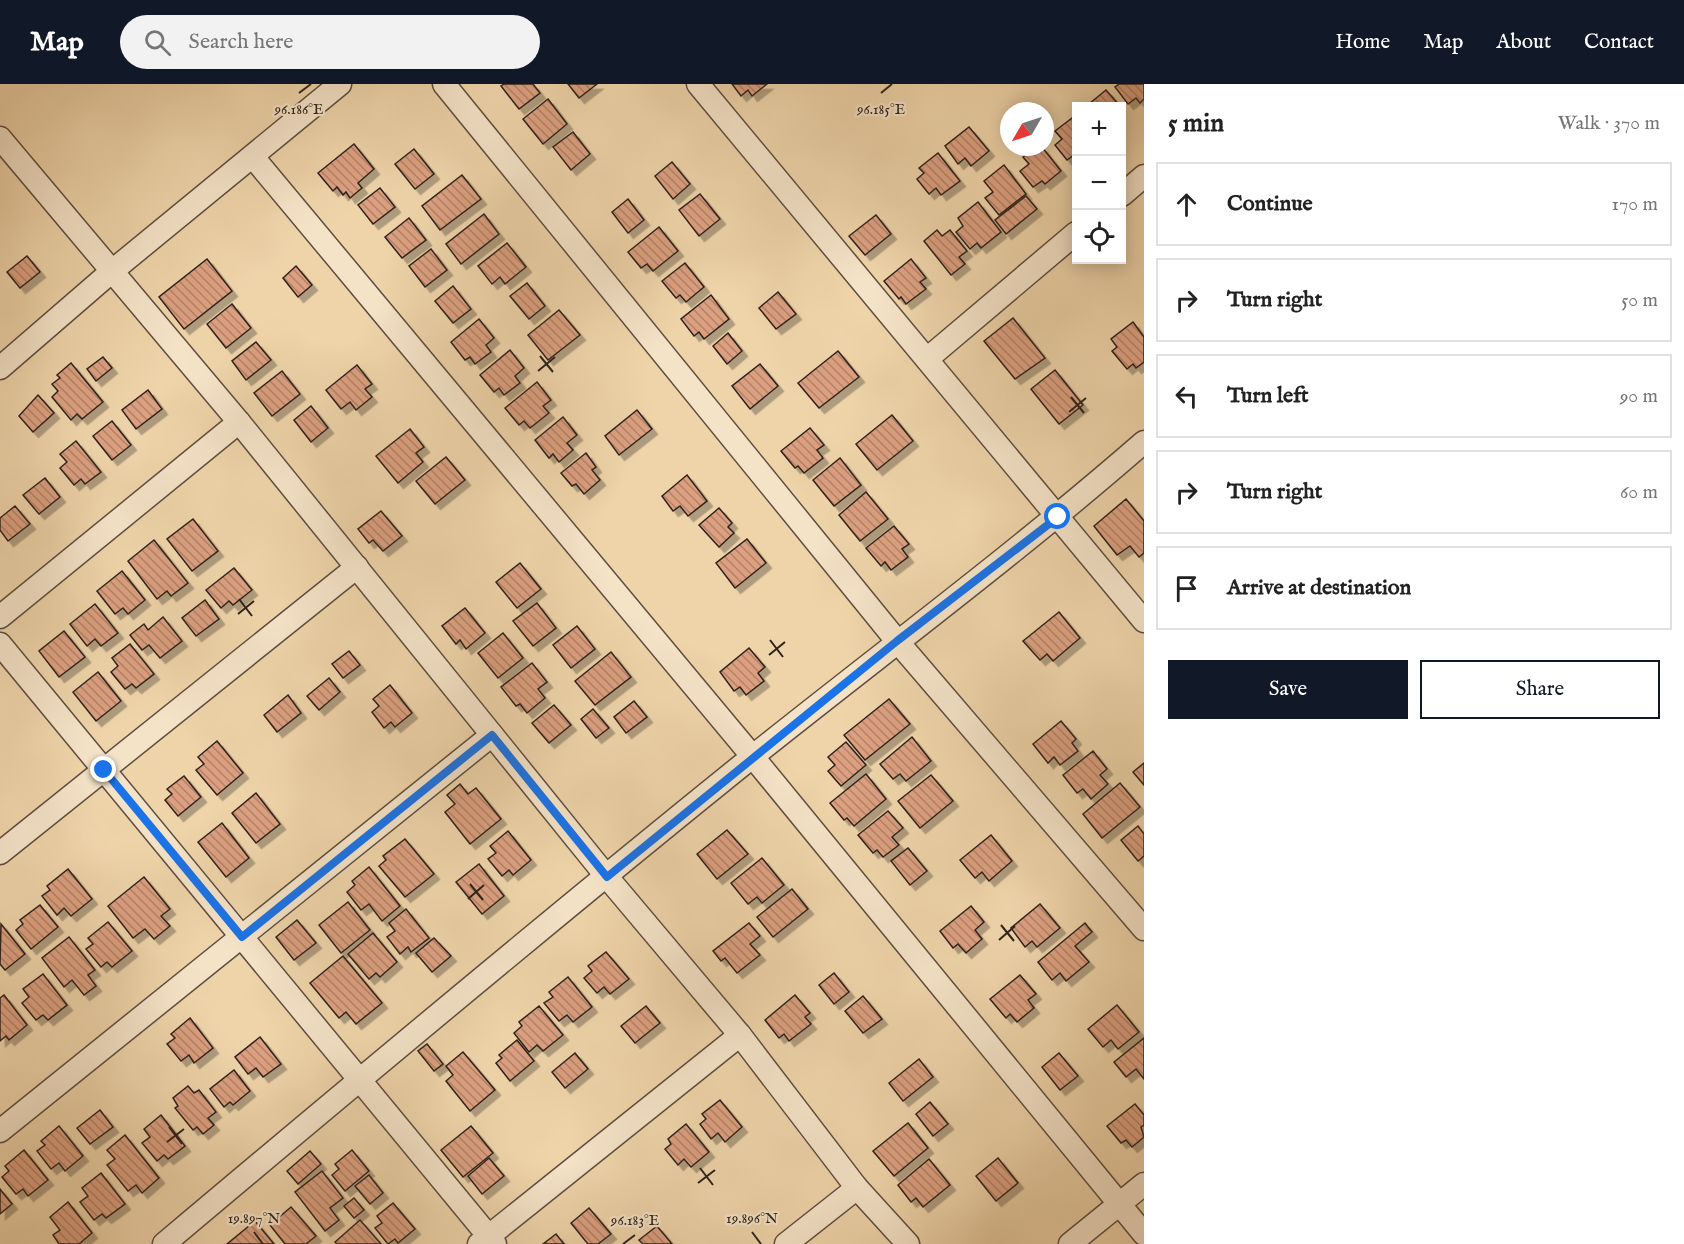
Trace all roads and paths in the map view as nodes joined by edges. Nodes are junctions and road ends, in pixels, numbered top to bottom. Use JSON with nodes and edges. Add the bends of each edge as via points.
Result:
{"nodes":[{"id":1,"x":340,"y":84,"type":"edge"},
{"id":2,"x":444,"y":84,"type":"edge"},
{"id":3,"x":698,"y":84,"type":"edge"},
{"id":4,"x":0,"y":138,"type":"edge"},
{"id":5,"x":253,"y":157,"type":"junction"},
{"id":6,"x":1144,"y":176,"type":"edge"},
{"id":7,"x":1126,"y":192,"type":"edge"},
{"id":8,"x":1072,"y":237,"type":"edge"},
{"id":9,"x":111,"y":272,"type":"junction"},
{"id":10,"x":927,"y":359,"type":"junction"},
{"id":11,"x":0,"y":368,"type":"edge"},
{"id":12,"x":239,"y":422,"type":"junction"},
{"id":13,"x":1144,"y":442,"type":"edge"},
{"id":14,"x":1058,"y":517,"type":"junction"},
{"id":15,"x":357,"y":567,"type":"junction"},
{"id":16,"x":0,"y":617,"type":"edge"},
{"id":17,"x":1144,"y":621,"type":"edge"},
{"id":18,"x":897,"y":641,"type":"junction"},
{"id":19,"x":0,"y":644,"type":"edge"},
{"id":20,"x":492,"y":735,"type":"junction"},
{"id":21,"x":753,"y":756,"type":"junction"},
{"id":22,"x":104,"y":770,"type":"junction"},
{"id":23,"x":0,"y":853,"type":"edge"},
{"id":24,"x":607,"y":877,"type":"junction"},
{"id":25,"x":1144,"y":929,"type":"edge"},
{"id":26,"x":242,"y":937,"type":"junction"},
{"id":27,"x":740,"y":1035,"type":"junction"},
{"id":28,"x":360,"y":1079,"type":"junction"},
{"id":29,"x":0,"y":1131,"type":"edge"},
{"id":30,"x":1144,"y":1184,"type":"edge"},
{"id":31,"x":857,"y":1188,"type":"junction"},
{"id":32,"x":1120,"y":1204,"type":"junction"},
{"id":33,"x":1144,"y":1234,"type":"edge"},
{"id":34,"x":487,"y":1241,"type":"edge"},
{"id":35,"x":164,"y":1244,"type":"edge"},
{"id":36,"x":786,"y":1244,"type":"edge"},
{"id":37,"x":908,"y":1244,"type":"edge"},
{"id":38,"x":1071,"y":1244,"type":"edge"}],
"edges":[{"from":1,"to":5,"type":"street"},
{"from":2,"to":18,"type":"street"},
{"from":3,"to":10,"type":"street"},
{"from":4,"to":9,"type":"street"},
{"from":5,"to":9,"type":"street"},
{"from":5,"to":21,"type":"street"},
{"from":6,"to":7,"type":"street"},
{"from":8,"to":10,"type":"street"},
{"from":9,"to":11,"type":"street"},
{"from":9,"to":12,"type":"street"},
{"from":10,"to":14,"type":"street"},
{"from":12,"to":15,"type":"street"},
{"from":12,"to":16,"type":"street"},
{"from":13,"to":14,"type":"street"},
{"from":14,"to":17,"type":"street"},
{"from":14,"to":18,"type":"street"},
{"from":15,"to":20,"type":"street"},
{"from":15,"to":22,"type":"street"},
{"from":18,"to":21,"type":"street"},
{"from":18,"to":25,"type":"street"},
{"from":19,"to":22,"type":"street"},
{"from":20,"to":24,"type":"street"},
{"from":20,"to":26,"type":"street"},
{"from":21,"to":24,"type":"street"},
{"from":21,"to":32,"type":"street"},
{"from":22,"to":23,"type":"street"},
{"from":22,"to":26,"type":"street"},
{"from":24,"to":27,"type":"street"},
{"from":24,"to":28,"type":"street"},
{"from":26,"to":28,"type":"street"},
{"from":26,"to":29,"type":"street"},
{"from":27,"to":31,"type":"street"},
{"from":27,"to":34,"type":"street"},
{"from":28,"to":34,"type":"street"},
{"from":28,"to":35,"type":"street"},
{"from":30,"to":32,"type":"street"},
{"from":31,"to":36,"type":"street"},
{"from":31,"to":37,"type":"street"},
{"from":32,"to":33,"type":"street"},
{"from":32,"to":38,"type":"street"}]}
